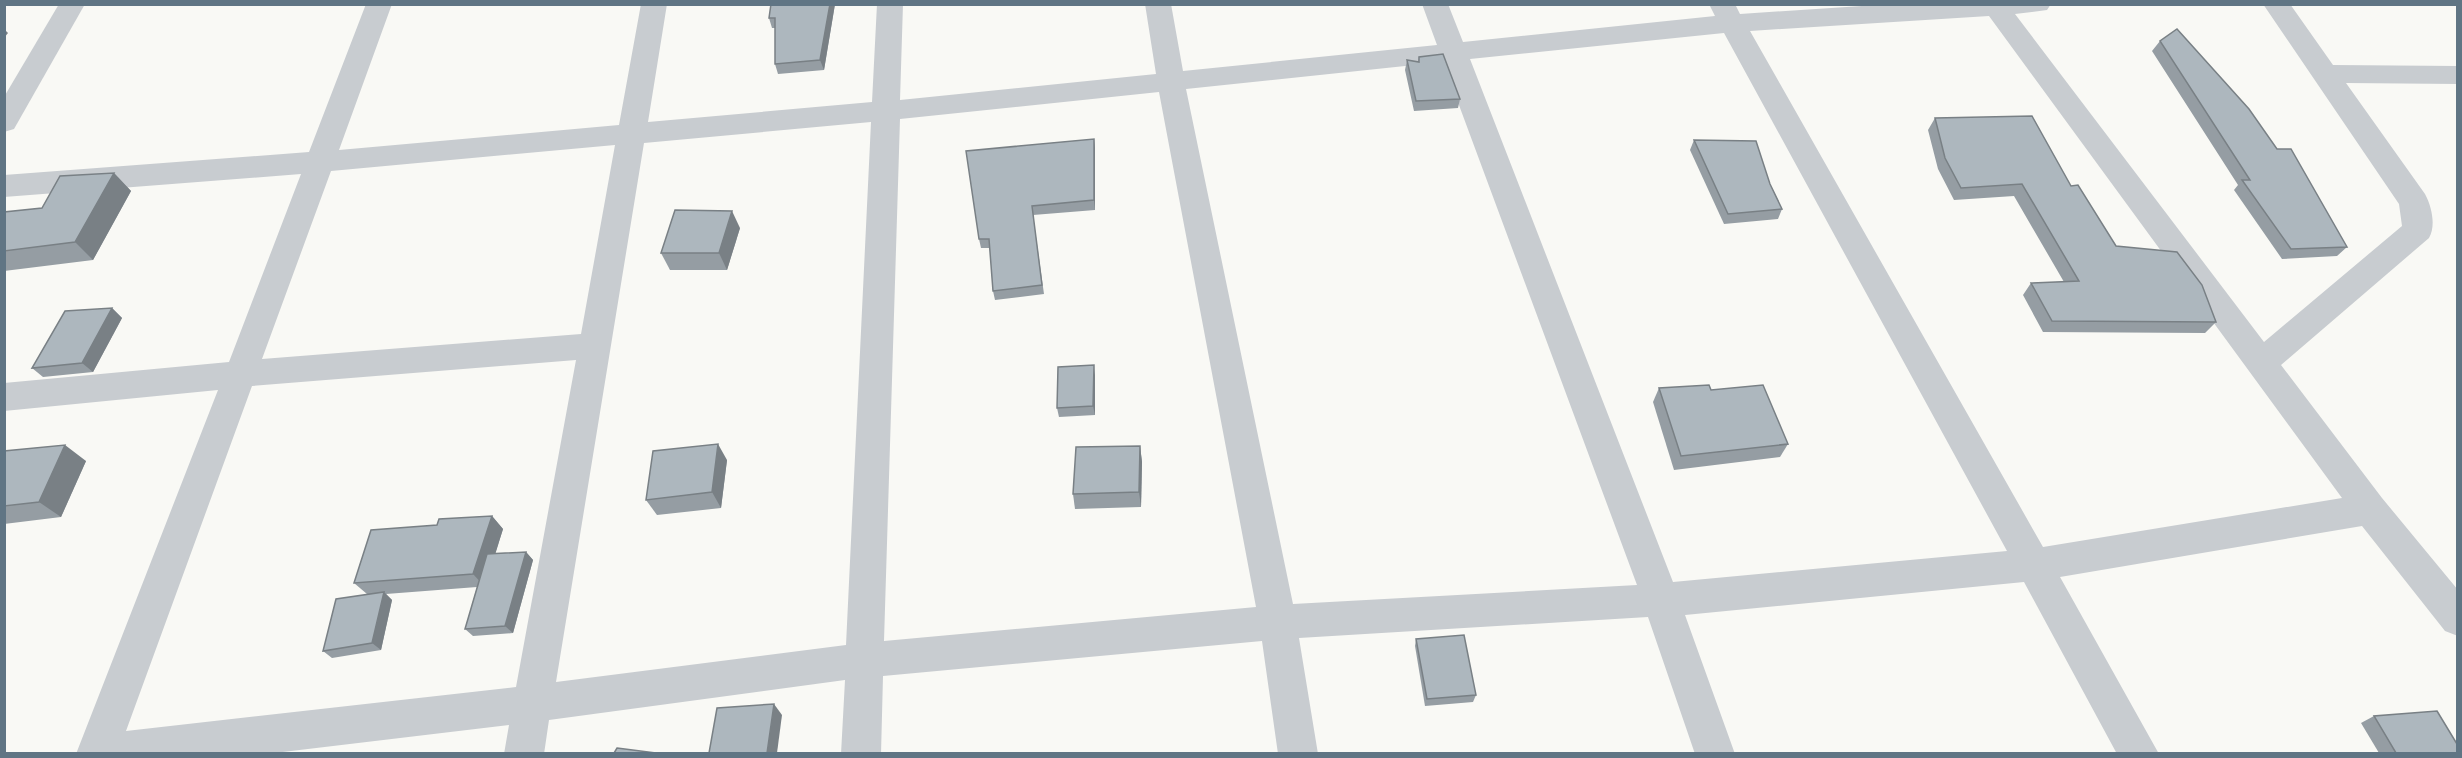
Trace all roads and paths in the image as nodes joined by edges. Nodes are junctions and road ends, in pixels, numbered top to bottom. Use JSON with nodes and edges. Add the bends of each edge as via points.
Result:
{"nodes":[{"id":1,"x":72,"y":4,"type":"edge"},
{"id":2,"x":379,"y":4,"type":"edge"},
{"id":3,"x":654,"y":4,"type":"edge"},
{"id":4,"x":890,"y":4,"type":"edge"},
{"id":5,"x":1158,"y":4,"type":"edge"},
{"id":6,"x":1435,"y":4,"type":"edge"},
{"id":7,"x":2038,"y":4,"type":"edge"},
{"id":8,"x":2276,"y":4,"type":"edge"},
{"id":9,"x":1995,"y":6,"type":"edge"},
{"id":10,"x":1727,"y":14,"type":"edge"},
{"id":11,"x":1452,"y":51,"type":"junction"},
{"id":12,"x":2324,"y":74,"type":"junction"},
{"id":13,"x":2457,"y":75,"type":"edge"},
{"id":14,"x":1171,"y":81,"type":"junction"},
{"id":15,"x":886,"y":111,"type":"junction"},
{"id":16,"x":4,"y":122,"type":"edge"},
{"id":17,"x":632,"y":133,"type":"junction"},
{"id":18,"x":320,"y":162,"type":"junction"},
{"id":19,"x":4,"y":186,"type":"edge"},
{"id":20,"x":595,"y":346,"type":"junction"},
{"id":21,"x":2262,"y":362,"type":"junction"},
{"id":22,"x":241,"y":374,"type":"junction"},
{"id":23,"x":4,"y":396,"type":"edge"},
{"id":24,"x":2370,"y":509,"type":"junction"},
{"id":25,"x":2035,"y":565,"type":"junction"},
{"id":26,"x":1661,"y":600,"type":"junction"},
{"id":27,"x":2457,"y":619,"type":"edge"},
{"id":28,"x":1278,"y":622,"type":"junction"},
{"id":29,"x":865,"y":660,"type":"junction"},
{"id":30,"x":532,"y":704,"type":"junction"},
{"id":31,"x":98,"y":753,"type":"edge"},
{"id":32,"x":524,"y":753,"type":"edge"},
{"id":33,"x":861,"y":753,"type":"edge"},
{"id":34,"x":1298,"y":753,"type":"edge"},
{"id":35,"x":1715,"y":753,"type":"edge"},
{"id":36,"x":2139,"y":753,"type":"edge"}],
"edges":[{"from":1,"to":16,"type":"street"},
{"from":2,"to":18,"type":"street"},
{"from":3,"to":17,"type":"street"},
{"from":4,"to":15,"type":"street"},
{"from":5,"to":14,"type":"street"},
{"from":6,"to":11,"type":"street"},
{"from":7,"to":9,"type":"street"},
{"from":8,"to":12,"type":"street"},
{"from":9,"to":10,"type":"street"},
{"from":9,"to":21,"type":"street"},
{"from":10,"to":11,"type":"street"},
{"from":10,"to":25,"type":"street"},
{"from":11,"to":14,"type":"street"},
{"from":11,"to":26,"type":"street"},
{"from":12,"to":13,"type":"street"},
{"from":12,"to":21,"type":"street","via":[[2415,202],[2418,230]]},
{"from":14,"to":15,"type":"street"},
{"from":14,"to":28,"type":"street"},
{"from":15,"to":17,"type":"street"},
{"from":15,"to":29,"type":"street"},
{"from":17,"to":18,"type":"street"},
{"from":17,"to":20,"type":"street"},
{"from":18,"to":19,"type":"street"},
{"from":18,"to":22,"type":"street"},
{"from":20,"to":22,"type":"street"},
{"from":20,"to":30,"type":"street"},
{"from":21,"to":24,"type":"street"},
{"from":22,"to":23,"type":"street"},
{"from":22,"to":31,"type":"street"},
{"from":24,"to":25,"type":"street"},
{"from":24,"to":27,"type":"street"},
{"from":25,"to":26,"type":"street"},
{"from":25,"to":36,"type":"street"},
{"from":26,"to":28,"type":"street"},
{"from":26,"to":35,"type":"street"},
{"from":28,"to":29,"type":"street"},
{"from":28,"to":34,"type":"street"},
{"from":29,"to":30,"type":"street"},
{"from":29,"to":33,"type":"street"},
{"from":30,"to":31,"type":"street"},
{"from":30,"to":32,"type":"street"}]}
